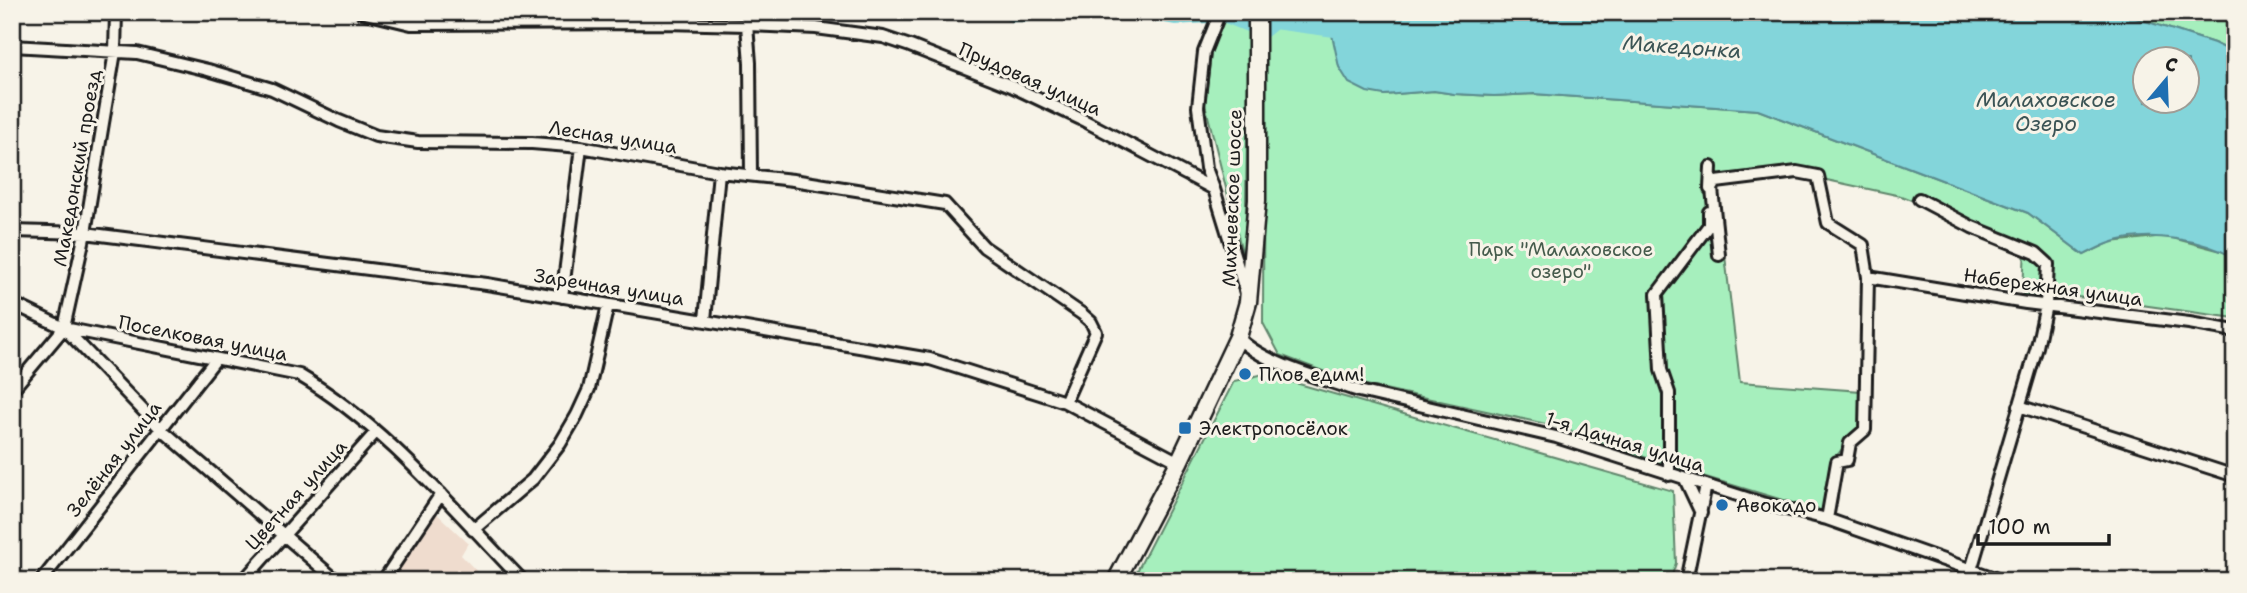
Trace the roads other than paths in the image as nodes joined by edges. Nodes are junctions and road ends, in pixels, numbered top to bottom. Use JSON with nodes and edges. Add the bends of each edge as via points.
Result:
{"nodes":[{"id":1,"x":116,"y":12,"type":"edge"},
{"id":2,"x":361,"y":12,"type":"edge"},
{"id":3,"x":1220,"y":12,"type":"edge"},
{"id":4,"x":1257,"y":12,"type":"edge"},
{"id":5,"x":747,"y":25,"type":"junction"},
{"id":6,"x":12,"y":46,"type":"edge"},
{"id":7,"x":114,"y":52,"type":"junction"},
{"id":8,"x":581,"y":147,"type":"junction"},
{"id":9,"x":1711,"y":167,"type":"dead end"},
{"id":10,"x":719,"y":172,"type":"junction"},
{"id":11,"x":751,"y":175,"type":"junction"},
{"id":12,"x":1214,"y":189,"type":"junction"},
{"id":13,"x":1919,"y":199,"type":"dead end"},
{"id":14,"x":12,"y":231,"type":"edge"},
{"id":15,"x":85,"y":233,"type":"junction"},
{"id":16,"x":1719,"y":255,"type":"dead end"},
{"id":17,"x":1867,"y":277,"type":"junction"},
{"id":18,"x":562,"y":297,"type":"junction"},
{"id":19,"x":1248,"y":302,"type":"junction"},
{"id":20,"x":12,"y":303,"type":"edge"},
{"id":21,"x":608,"y":305,"type":"junction"},
{"id":22,"x":2046,"y":305,"type":"junction"},
{"id":23,"x":705,"y":320,"type":"junction"},
{"id":24,"x":64,"y":328,"type":"junction"},
{"id":25,"x":2235,"y":331,"type":"edge"},
{"id":26,"x":1238,"y":337,"type":"junction"},
{"id":27,"x":216,"y":359,"type":"junction"},
{"id":28,"x":12,"y":390,"type":"edge"},
{"id":29,"x":1065,"y":402,"type":"junction"},
{"id":30,"x":2019,"y":406,"type":"junction"},
{"id":31,"x":160,"y":428,"type":"junction"},
{"id":32,"x":376,"y":432,"type":"junction"},
{"id":33,"x":1179,"y":462,"type":"junction"},
{"id":34,"x":1669,"y":475,"type":"junction"},
{"id":35,"x":2235,"y":476,"type":"edge"},
{"id":36,"x":1685,"y":479,"type":"junction"},
{"id":37,"x":1706,"y":485,"type":"junction"},
{"id":38,"x":441,"y":494,"type":"junction"},
{"id":39,"x":1701,"y":513,"type":"junction"},
{"id":40,"x":1827,"y":519,"type":"junction"},
{"id":41,"x":473,"y":530,"type":"junction"},
{"id":42,"x":284,"y":534,"type":"junction"},
{"id":43,"x":1977,"y":575,"type":"edge"},
{"id":44,"x":41,"y":581,"type":"edge"},
{"id":45,"x":243,"y":581,"type":"edge"},
{"id":46,"x":337,"y":581,"type":"edge"},
{"id":47,"x":383,"y":581,"type":"edge"},
{"id":48,"x":523,"y":581,"type":"edge"},
{"id":49,"x":1116,"y":581,"type":"edge"},
{"id":50,"x":1686,"y":581,"type":"edge"},
{"id":51,"x":2003,"y":581,"type":"edge"}],
"edges":[{"from":1,"to":7,"type":"street","name":"Македонский проезд"},
{"from":2,"to":5,"type":"street","name":"Прудовая улица","via":[[411,24]]},
{"from":3,"to":12,"type":"street","via":[[1204,52],[1198,107],[1206,168]]},
{"from":4,"to":19,"type":"main road","name":"Михневское шоссе","via":[[1256,200]]},
{"from":5,"to":11,"type":"street"},
{"from":5,"to":12,"type":"street","name":"Прудовая улица","via":[[858,33],[910,46],[1009,85]]},
{"from":6,"to":7,"type":"street","name":"Лесная улица"},
{"from":7,"to":8,"type":"street","name":"Лесная улица","via":[[136,53],[272,89],[376,136],[418,142]]},
{"from":7,"to":15,"type":"street","name":"Македонский проезд"},
{"from":8,"to":10,"type":"street","name":"Лесная улица"},
{"from":8,"to":18,"type":"street"},
{"from":9,"to":34,"type":"street","via":[[1709,225],[1657,294],[1661,370],[1669,393]]},
{"from":10,"to":11,"type":"street","name":"Лесная улица"},
{"from":10,"to":23,"type":"street"},
{"from":11,"to":29,"type":"street","name":"Лесная улица","via":[[945,204],[984,247],[1091,322],[1096,332]]},
{"from":12,"to":19,"type":"street"},
{"from":13,"to":22,"type":"street","via":[[2036,253],[2048,264]]},
{"from":14,"to":15,"type":"street","name":"Заречная улица"},
{"from":15,"to":18,"type":"street","name":"Заречная улица"},
{"from":15,"to":24,"type":"street","name":"Македонский проезд"},
{"from":16,"to":17,"type":"street","via":[[1712,189],[1716,182],[1797,172],[1818,176],[1828,223],[1863,245]]},
{"from":17,"to":22,"type":"street","name":"Набережная улица"},
{"from":17,"to":40,"type":"street","via":[[1865,430],[1850,443],[1847,460],[1837,462]]},
{"from":18,"to":21,"type":"street","name":"Заречная улица"},
{"from":19,"to":26,"type":"main road","name":"Михневское шоссе"},
{"from":20,"to":24,"type":"street","name":"Поселковая улица"},
{"from":21,"to":23,"type":"street","name":"Заречная улица"},
{"from":21,"to":41,"type":"street","via":[[589,389],[572,425],[533,479]]},
{"from":22,"to":25,"type":"street","name":"Набережная улица"},
{"from":22,"to":30,"type":"street"},
{"from":23,"to":29,"type":"street","name":"Заречная улица","via":[[930,359]]},
{"from":24,"to":27,"type":"street","name":"Поселковая улица"},
{"from":24,"to":28,"type":"street"},
{"from":24,"to":31,"type":"street"},
{"from":26,"to":33,"type":"main road","name":"Михневское шоссе"},
{"from":26,"to":34,"type":"street","name":"1-я Дачная улица","via":[[1278,362],[1333,382],[1556,437]]},
{"from":27,"to":31,"type":"street","name":"Зелёная улица"},
{"from":27,"to":32,"type":"street","name":"Поселковая улица","via":[[299,375]]},
{"from":29,"to":33,"type":"street","name":"Заречная улица"},
{"from":30,"to":35,"type":"street"},
{"from":30,"to":43,"type":"street"},
{"from":31,"to":42,"type":"street"},
{"from":31,"to":44,"type":"street","name":"Зелёная улица"},
{"from":32,"to":38,"type":"street","name":"Поселковая улица"},
{"from":32,"to":42,"type":"street","name":"Цветная улица"},
{"from":33,"to":49,"type":"main road","name":"Михневское шоссе"},
{"from":34,"to":36,"type":"street","name":"1-я Дачная улица"},
{"from":36,"to":37,"type":"street","name":"1-я Дачная улица"},
{"from":36,"to":39,"type":"street"},
{"from":37,"to":39,"type":"street"},
{"from":37,"to":40,"type":"street","name":"1-я Дачная улица"},
{"from":38,"to":41,"type":"street","name":"Поселковая улица"},
{"from":38,"to":47,"type":"street"},
{"from":39,"to":50,"type":"street"},
{"from":40,"to":43,"type":"street","name":"1-я Дачная улица"},
{"from":41,"to":48,"type":"street","name":"Поселковая улица"},
{"from":42,"to":45,"type":"street","name":"Цветная улица"},
{"from":42,"to":46,"type":"street"},
{"from":43,"to":51,"type":"street","name":"1-я Дачная улица"}]}
